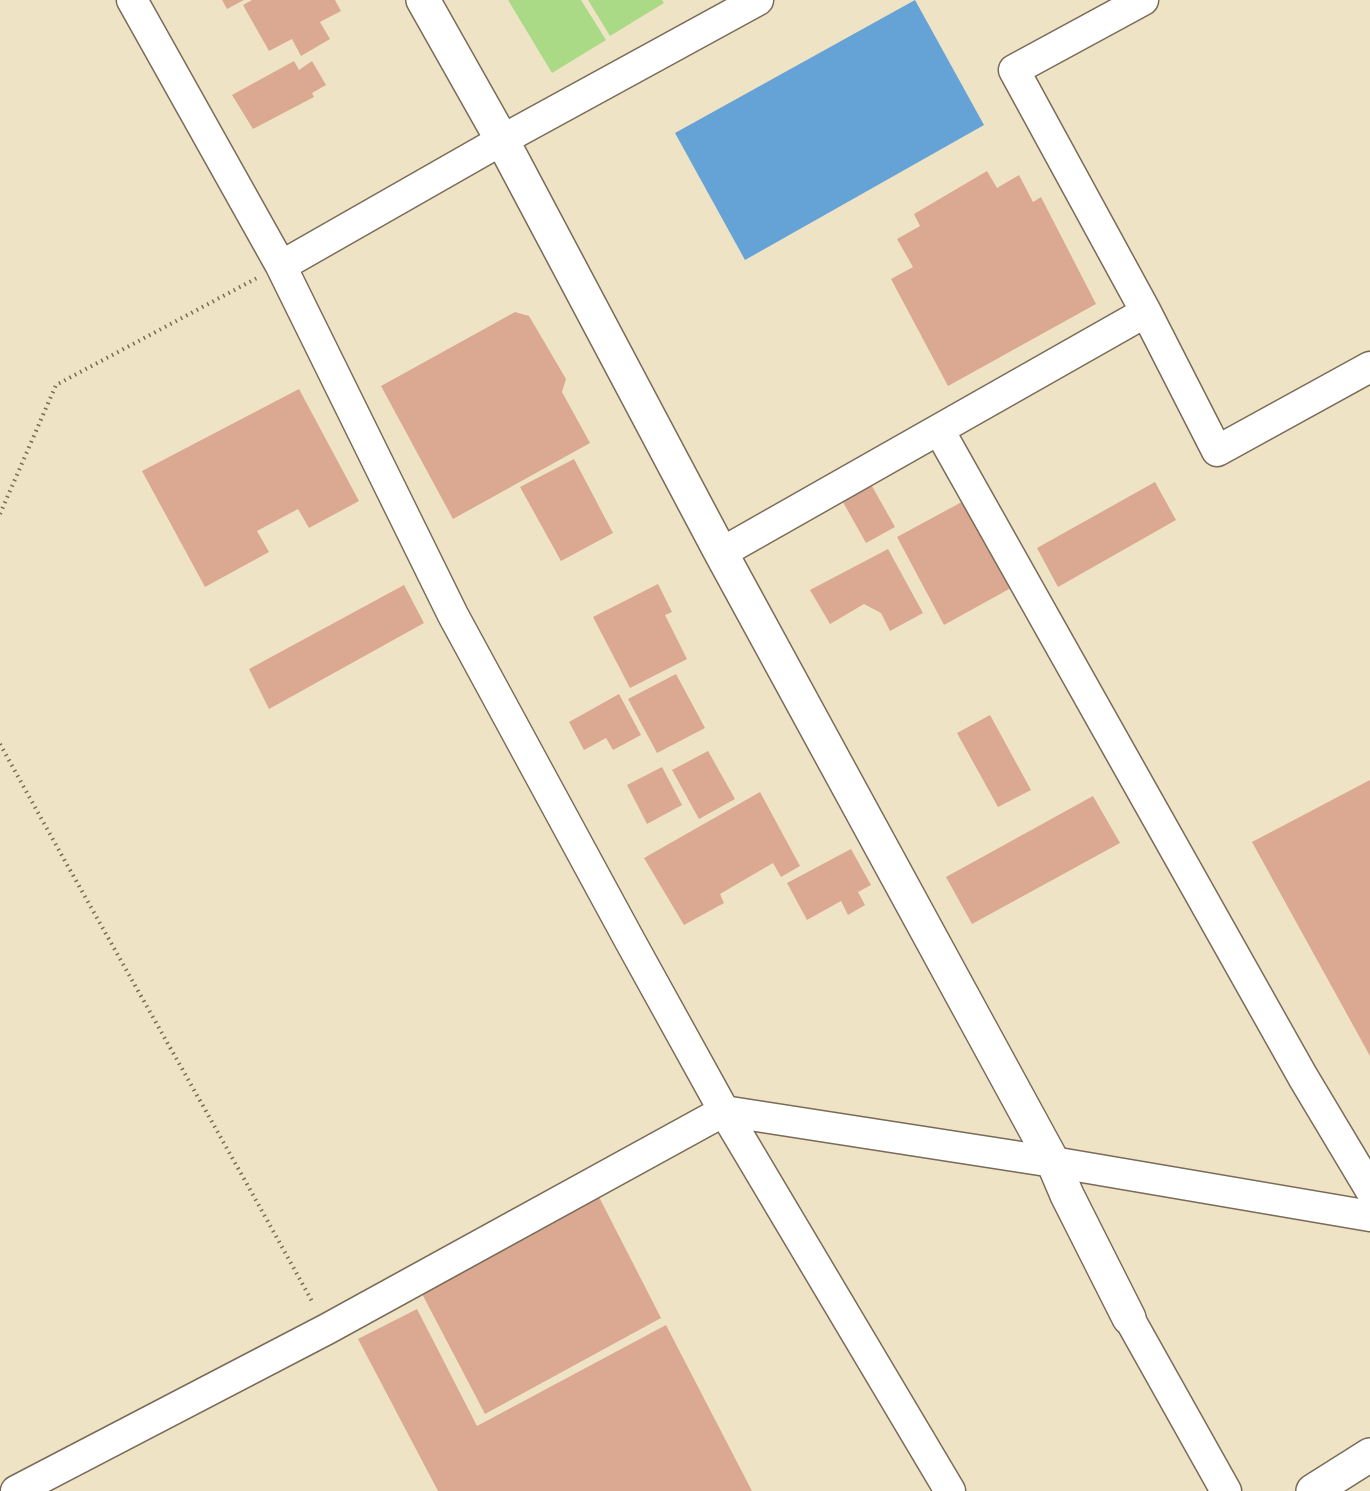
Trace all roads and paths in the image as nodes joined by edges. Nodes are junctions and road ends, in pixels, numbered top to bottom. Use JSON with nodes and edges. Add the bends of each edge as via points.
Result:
{"nodes":[{"id":1,"x":132,"y":0,"type":"edge"},
{"id":2,"x":423,"y":0,"type":"edge"},
{"id":3,"x":758,"y":0,"type":"edge"},
{"id":4,"x":1143,"y":0,"type":"edge"},
{"id":5,"x":502,"y":140,"type":"junction"},
{"id":6,"x":281,"y":266,"type":"junction"},
{"id":7,"x":1146,"y":312,"type":"junction"},
{"id":8,"x":1370,"y":367,"type":"edge"},
{"id":9,"x":939,"y":430,"type":"junction"},
{"id":10,"x":0,"y":514,"type":"edge"},
{"id":11,"x":721,"y":553,"type":"junction"},
{"id":12,"x":0,"y":744,"type":"edge"},
{"id":13,"x":724,"y":1112,"type":"junction"},
{"id":14,"x":1053,"y":1162,"type":"junction"},
{"id":15,"x":1370,"y":1189,"type":"edge"},
{"id":16,"x":1370,"y":1216,"type":"edge"},
{"id":17,"x":1129,"y":1318,"type":"joint"},
{"id":18,"x":327,"y":1329,"type":"junction"},
{"id":19,"x":1370,"y":1455,"type":"edge"},
{"id":20,"x":16,"y":1491,"type":"edge"},
{"id":21,"x":950,"y":1491,"type":"edge"},
{"id":22,"x":1226,"y":1491,"type":"edge"},
{"id":23,"x":1313,"y":1491,"type":"edge"}],
"edges":[{"from":1,"to":6,"type":"street"},
{"from":2,"to":5,"type":"street"},
{"from":3,"to":5,"type":"street"},
{"from":4,"to":7,"type":"street","via":[[1014,70]]},
{"from":5,"to":6,"type":"street"},
{"from":5,"to":11,"type":"street"},
{"from":6,"to":10,"type":"path","via":[[56,385]]},
{"from":6,"to":13,"type":"street","via":[[453,615]]},
{"from":7,"to":8,"type":"street","via":[[1217,451]]},
{"from":7,"to":9,"type":"street"},
{"from":9,"to":11,"type":"street"},
{"from":9,"to":15,"type":"street"},
{"from":11,"to":14,"type":"street"},
{"from":12,"to":18,"type":"path"},
{"from":13,"to":14,"type":"street"},
{"from":13,"to":18,"type":"street"},
{"from":13,"to":21,"type":"street"},
{"from":14,"to":16,"type":"street"},
{"from":14,"to":17,"type":"street"},
{"from":17,"to":22,"type":"street"},
{"from":18,"to":20,"type":"street"},
{"from":19,"to":23,"type":"street"}]}
